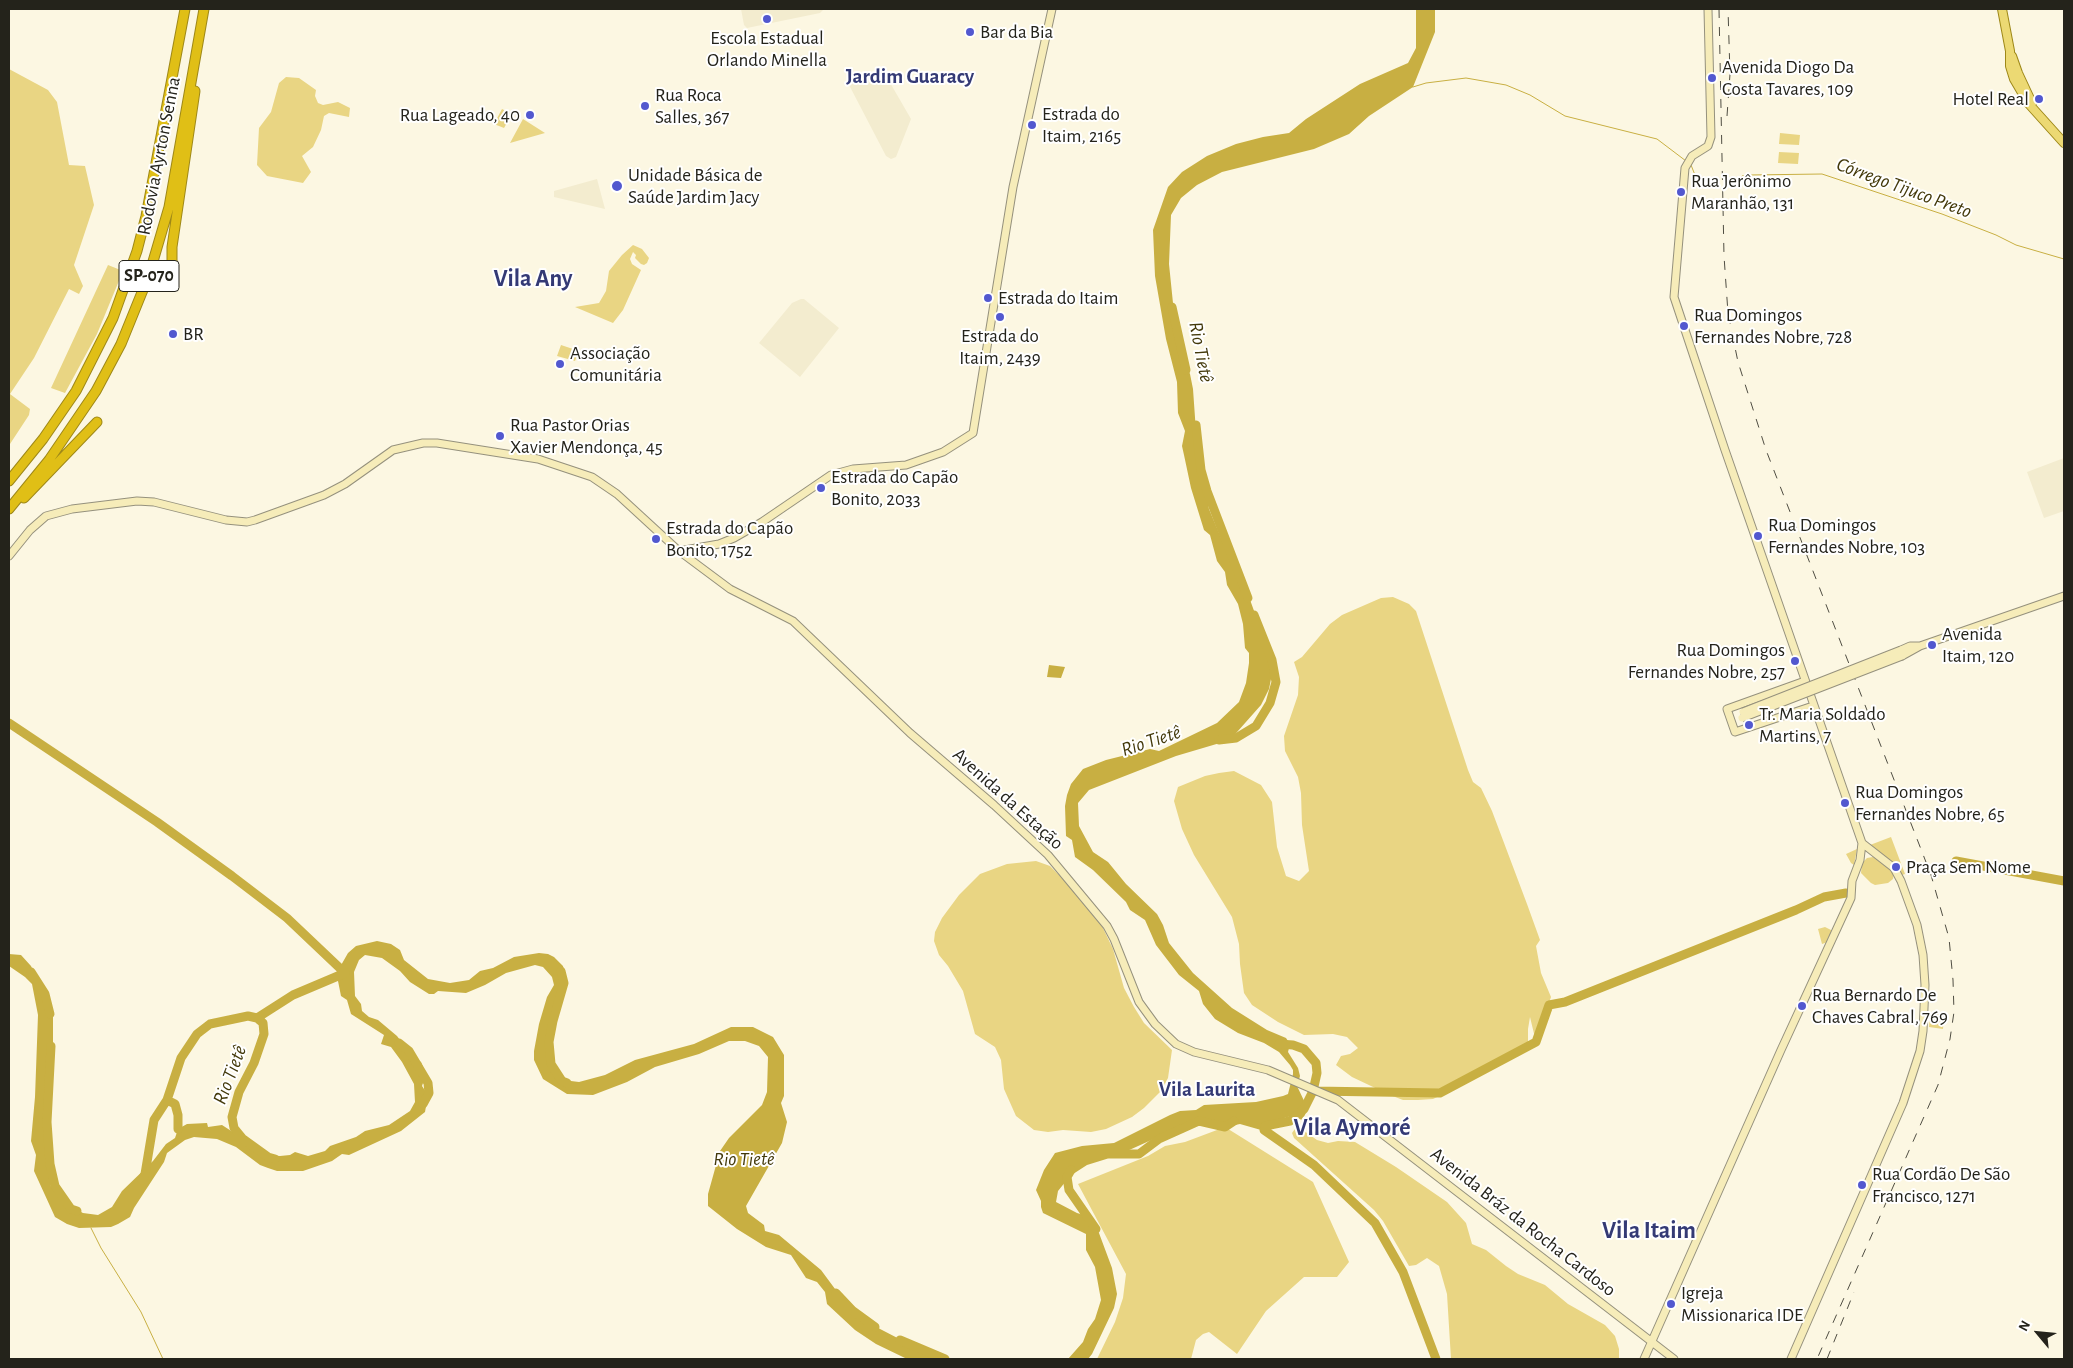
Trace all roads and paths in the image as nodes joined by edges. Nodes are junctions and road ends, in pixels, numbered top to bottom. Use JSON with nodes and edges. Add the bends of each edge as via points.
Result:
{"nodes":[{"id":1,"x":185,"y":9,"type":"edge"},
{"id":2,"x":204,"y":9,"type":"edge"},
{"id":3,"x":1052,"y":9,"type":"edge"},
{"id":4,"x":1708,"y":9,"type":"edge"},
{"id":5,"x":2002,"y":9,"type":"edge"},
{"id":6,"x":197,"y":44,"type":"junction"},
{"id":7,"x":2064,"y":143,"type":"edge"},
{"id":8,"x":172,"y":272,"type":"dead end"},
{"id":9,"x":97,"y":422,"type":"dead end"},
{"id":10,"x":9,"y":481,"type":"edge"},
{"id":11,"x":9,"y":510,"type":"edge"},
{"id":12,"x":679,"y":551,"type":"junction"},
{"id":13,"x":9,"y":556,"type":"edge"},
{"id":14,"x":2064,"y":596,"type":"edge"},
{"id":15,"x":1805,"y":681,"type":"junction"},
{"id":16,"x":1813,"y":706,"type":"junction"},
{"id":17,"x":1728,"y":710,"type":"junction"},
{"id":18,"x":1743,"y":715,"type":"junction"},
{"id":19,"x":1732,"y":722,"type":"junction"},
{"id":20,"x":1862,"y":843,"type":"junction"},
{"id":21,"x":1875,"y":854,"type":"junction"},
{"id":22,"x":1860,"y":860,"type":"junction"},
{"id":23,"x":1328,"y":1095,"type":"joint"},
{"id":24,"x":1652,"y":1342,"type":"junction"},
{"id":25,"x":1644,"y":1359,"type":"edge"},
{"id":26,"x":1674,"y":1359,"type":"edge"},
{"id":27,"x":1791,"y":1359,"type":"edge"}],
"edges":[{"from":1,"to":10,"type":"highway","name":"Rodovia Ayrton Senna","number":"SP-070","via":[[146,216],[113,318],[76,391]]},
{"from":2,"to":6,"type":"highway","name":"Rodovia Ayrton Senna","number":"SP-070"},
{"from":3,"to":12,"type":"street","via":[[1013,187],[973,433],[943,452],[920,461],[831,474],[734,538]]},
{"from":4,"to":15,"type":"street","via":[[1711,137],[1708,146],[1692,156],[1687,164],[1674,297]]},
{"from":5,"to":7,"type":"main road","via":[[2010,51],[2034,107]]},
{"from":6,"to":8,"type":"highway","via":[[196,81],[172,248]]},
{"from":6,"to":11,"type":"highway","name":"Rodovia Ayrton Senna","number":"SP-070","via":[[169,207],[134,314],[96,390],[49,460]]},
{"from":9,"to":11,"type":"highway","via":[[43,480]]},
{"from":12,"to":13,"type":"street","name":"Avenida da Estação","via":[[617,494],[592,477],[538,459],[423,443],[393,450],[324,495],[255,520],[226,520],[154,502],[72,509],[46,516]]},
{"from":12,"to":23,"type":"street","name":"Avenida da Estação","via":[[730,589],[793,621],[910,733],[1048,854],[1107,926],[1139,1002],[1170,1040],[1194,1052],[1285,1076]]},
{"from":14,"to":18,"type":"street","bridge":true,"via":[[1901,653]]},
{"from":15,"to":16,"type":"street"},
{"from":15,"to":17,"type":"street"},
{"from":16,"to":19,"type":"street","via":[[1735,732]]},
{"from":16,"to":20,"type":"street"},
{"from":17,"to":18,"type":"street"},
{"from":17,"to":19,"type":"street"},
{"from":18,"to":19,"type":"street"},
{"from":20,"to":21,"type":"street"},
{"from":20,"to":22,"type":"street"},
{"from":21,"to":22,"type":"street","via":[[1868,854]]},
{"from":21,"to":27,"type":"street","via":[[1888,862],[1901,881],[1917,925],[1925,985],[1920,1052],[1890,1134]]},
{"from":22,"to":24,"type":"street","via":[[1852,884],[1852,896]]},
{"from":23,"to":24,"type":"street","name":"Avenida Bráz da Rocha Cardoso","via":[[1360,1115]]},
{"from":24,"to":25,"type":"street"},
{"from":24,"to":26,"type":"street","name":"Avenida Bráz da Rocha Cardoso"}]}
